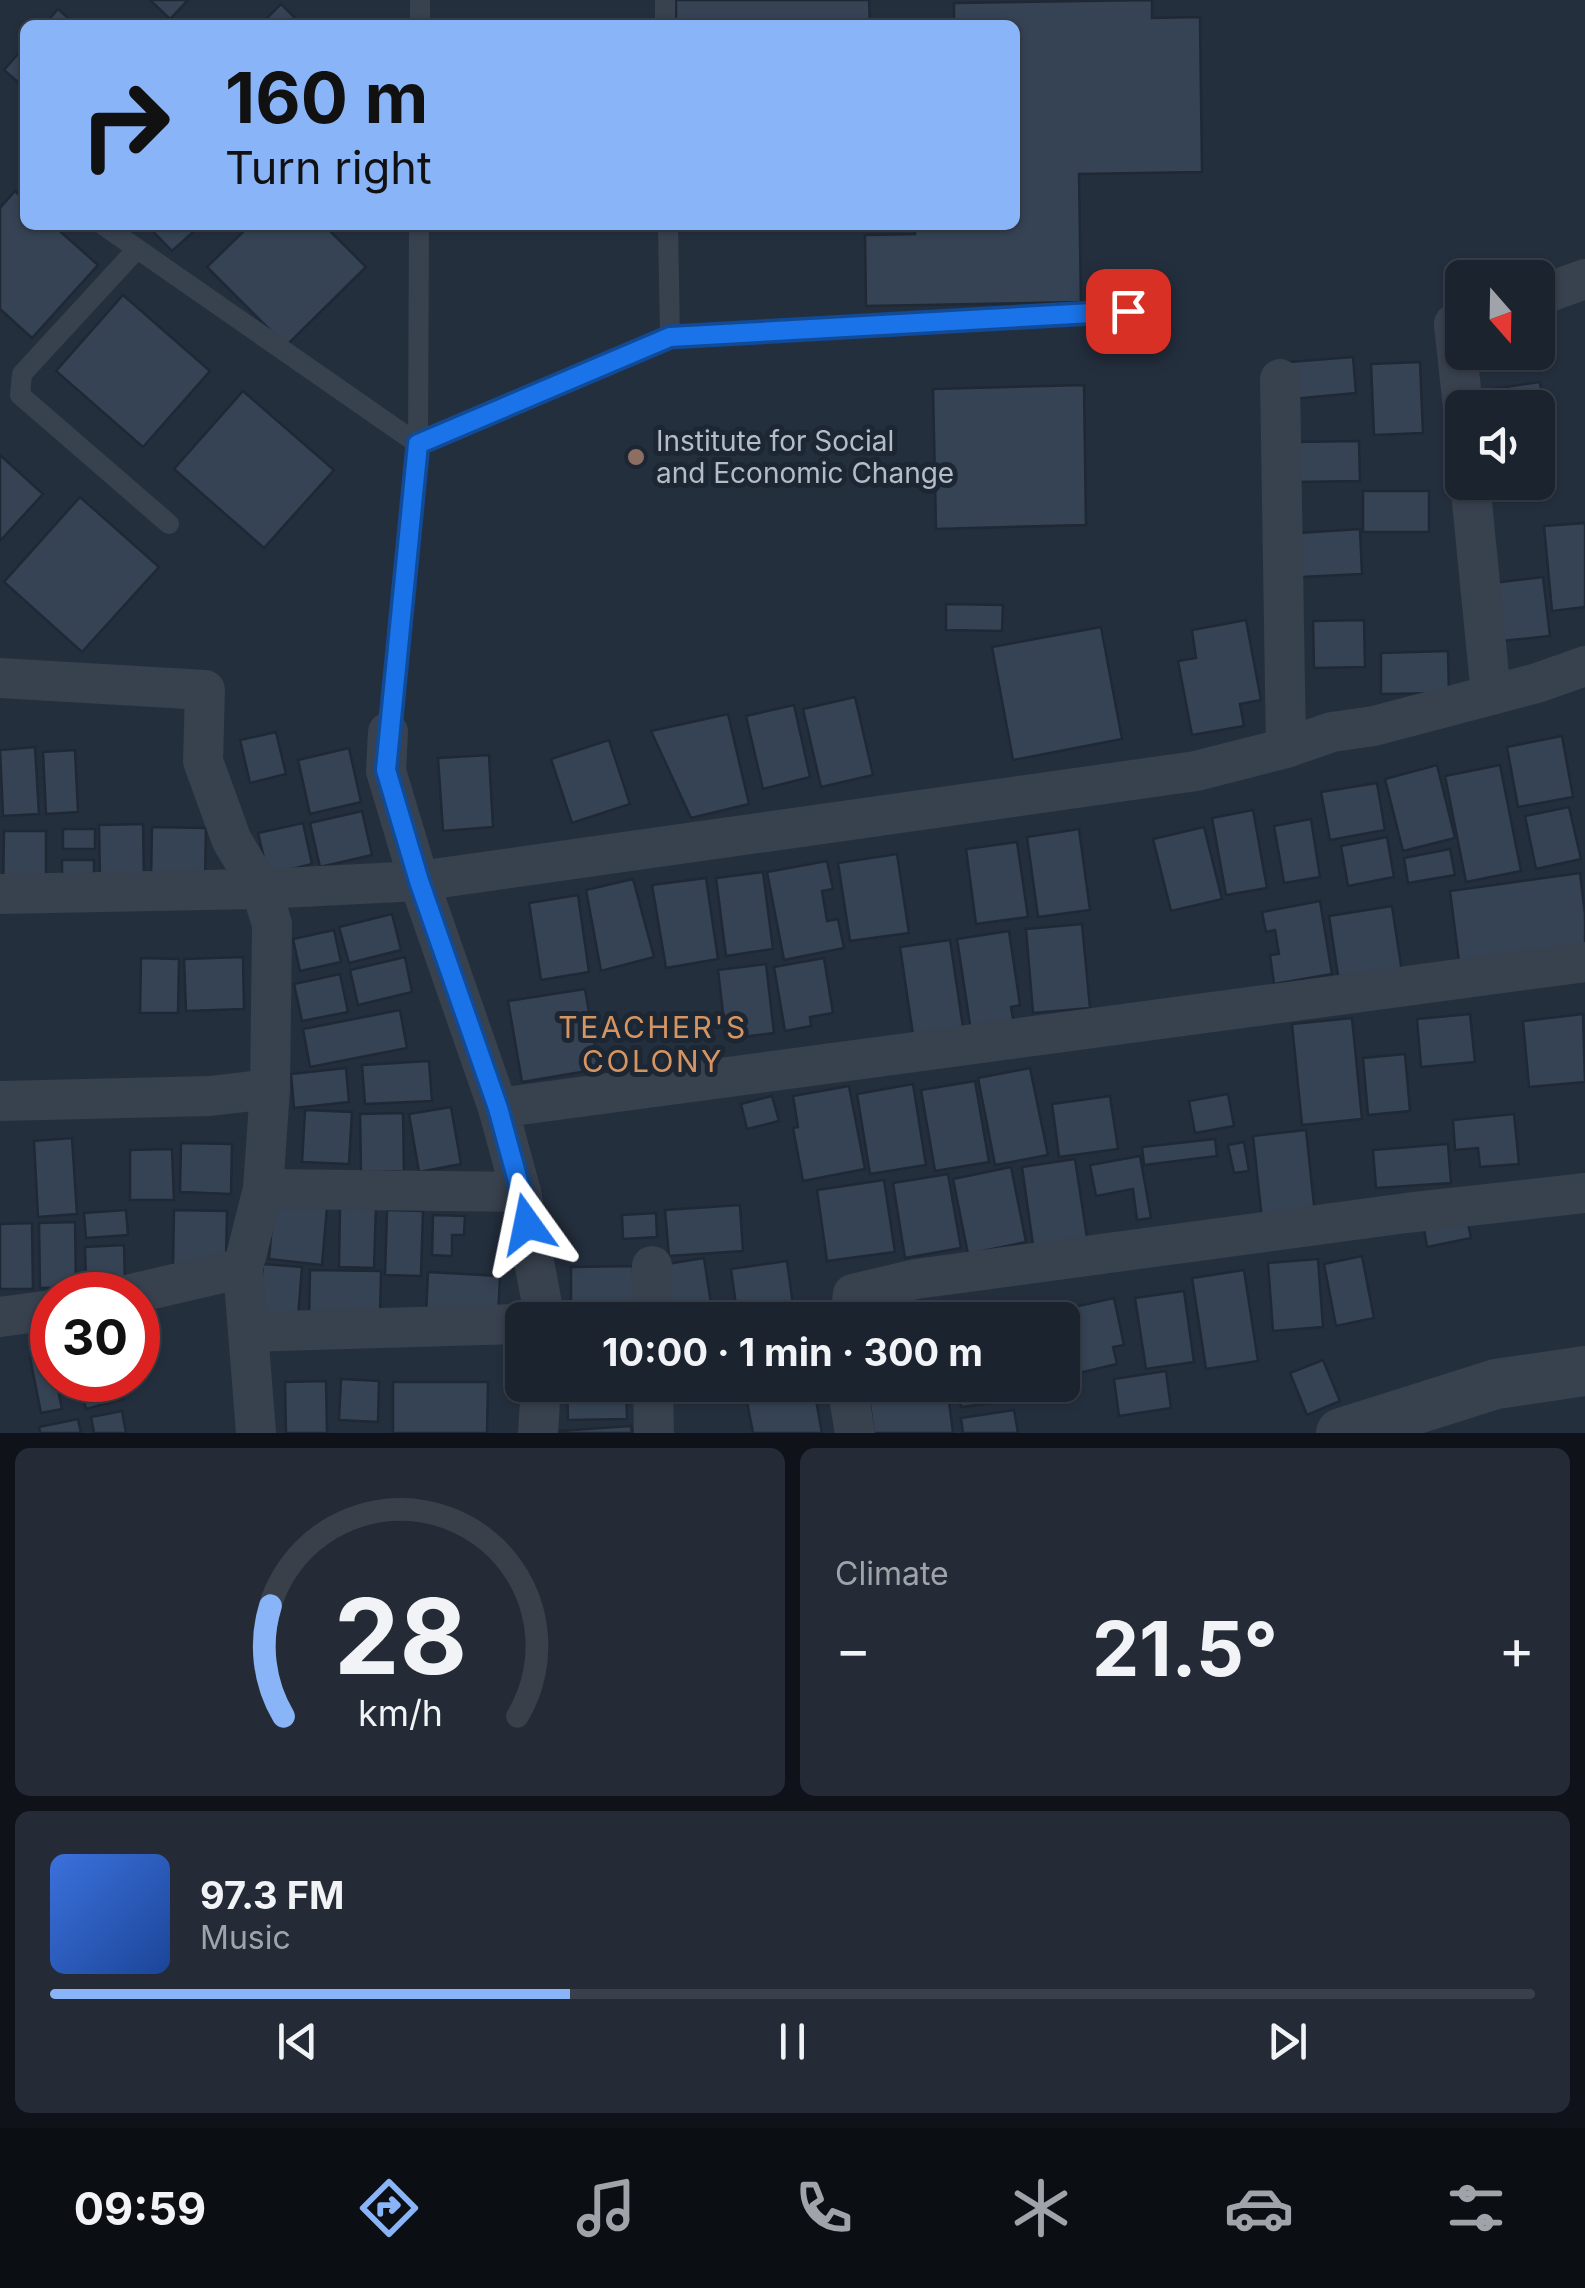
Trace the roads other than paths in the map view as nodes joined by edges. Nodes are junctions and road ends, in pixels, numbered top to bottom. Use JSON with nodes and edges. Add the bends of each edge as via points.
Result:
{"nodes":[{"id":1,"x":110,"y":230,"type":"edge"},
{"id":2,"x":419,"y":230,"type":"edge"},
{"id":3,"x":668,"y":230,"type":"edge"},
{"id":4,"x":137,"y":249,"type":"junction"},
{"id":5,"x":1585,"y":280,"type":"edge"},
{"id":6,"x":1555,"y":290,"type":"edge"},
{"id":7,"x":1128,"y":311,"type":"dead end"},
{"id":8,"x":670,"y":337,"type":"junction"},
{"id":9,"x":1280,"y":379,"type":"dead end"},
{"id":10,"x":418,"y":444,"type":"junction"},
{"id":11,"x":1472,"y":500,"type":"edge"},
{"id":12,"x":169,"y":524,"type":"dead end"},
{"id":13,"x":1585,"y":666,"type":"edge"},
{"id":14,"x":0,"y":678,"type":"edge"},
{"id":15,"x":1491,"y":696,"type":"junction"},
{"id":16,"x":388,"y":732,"type":"joint"},
{"id":17,"x":1286,"y":748,"type":"junction"},
{"id":18,"x":419,"y":881,"type":"junction"},
{"id":19,"x":261,"y":889,"type":"junction"},
{"id":20,"x":0,"y":894,"type":"edge"},
{"id":21,"x":1585,"y":962,"type":"edge"},
{"id":22,"x":270,"y":1090,"type":"junction"},
{"id":23,"x":0,"y":1101,"type":"edge"},
{"id":24,"x":498,"y":1108,"type":"junction"},
{"id":25,"x":263,"y":1188,"type":"junction"},
{"id":26,"x":521,"y":1192,"type":"junction"},
{"id":27,"x":1585,"y":1193,"type":"edge"},
{"id":28,"x":652,"y":1266,"type":"dead end"},
{"id":29,"x":243,"y":1268,"type":"junction"},
{"id":30,"x":160,"y":1287,"type":"edge"},
{"id":31,"x":542,"y":1302,"type":"edge"},
{"id":32,"x":652,"y":1302,"type":"edge"},
{"id":33,"x":853,"y":1302,"type":"edge"},
{"id":34,"x":30,"y":1313,"type":"edge"},
{"id":35,"x":0,"y":1317,"type":"edge"},
{"id":36,"x":505,"y":1324,"type":"edge"},
{"id":37,"x":248,"y":1332,"type":"junction"},
{"id":38,"x":1585,"y":1372,"type":"edge"},
{"id":39,"x":541,"y":1402,"type":"edge"},
{"id":40,"x":653,"y":1402,"type":"edge"},
{"id":41,"x":850,"y":1402,"type":"edge"},
{"id":42,"x":1394,"y":1425,"type":"edge"},
{"id":43,"x":256,"y":1433,"type":"edge"},
{"id":44,"x":538,"y":1433,"type":"edge"},
{"id":45,"x":654,"y":1433,"type":"edge"},
{"id":46,"x":855,"y":1433,"type":"edge"},
{"id":47,"x":1341,"y":1433,"type":"edge"}],
"edges":[{"from":1,"to":4,"type":"lane"},
{"from":2,"to":10,"type":"lane"},
{"from":3,"to":8,"type":"lane"},
{"from":4,"to":10,"type":"lane"},
{"from":4,"to":12,"type":"lane","via":[[22,374],[20,395]]},
{"from":5,"to":6,"type":"street"},
{"from":7,"to":8,"type":"lane"},
{"from":8,"to":10,"type":"lane"},
{"from":9,"to":17,"type":"street"},
{"from":10,"to":16,"type":"lane"},
{"from":11,"to":15,"type":"street"},
{"from":13,"to":15,"type":"street"},
{"from":14,"to":19,"type":"street","via":[[204,690],[203,761],[232,841]]},
{"from":15,"to":17,"type":"street"},
{"from":16,"to":18,"type":"street","via":[[386,770]]},
{"from":17,"to":18,"type":"street","via":[[1196,771]]},
{"from":18,"to":19,"type":"street"},
{"from":18,"to":24,"type":"street"},
{"from":19,"to":20,"type":"street"},
{"from":19,"to":22,"type":"street","via":[[272,924]]},
{"from":21,"to":24,"type":"street"},
{"from":22,"to":23,"type":"street"},
{"from":22,"to":25,"type":"street"},
{"from":24,"to":26,"type":"street"},
{"from":25,"to":26,"type":"street"},
{"from":25,"to":29,"type":"street"},
{"from":26,"to":31,"type":"street"},
{"from":27,"to":33,"type":"street","via":[[916,1280],[854,1294]]},
{"from":28,"to":32,"type":"street"},
{"from":29,"to":30,"type":"street"},
{"from":29,"to":37,"type":"street"},
{"from":34,"to":35,"type":"street"},
{"from":36,"to":37,"type":"street"},
{"from":37,"to":43,"type":"street"},
{"from":38,"to":42,"type":"street","via":[[1496,1384]]},
{"from":39,"to":44,"type":"street"},
{"from":40,"to":45,"type":"street"},
{"from":41,"to":46,"type":"street"},
{"from":42,"to":47,"type":"street"}]}
